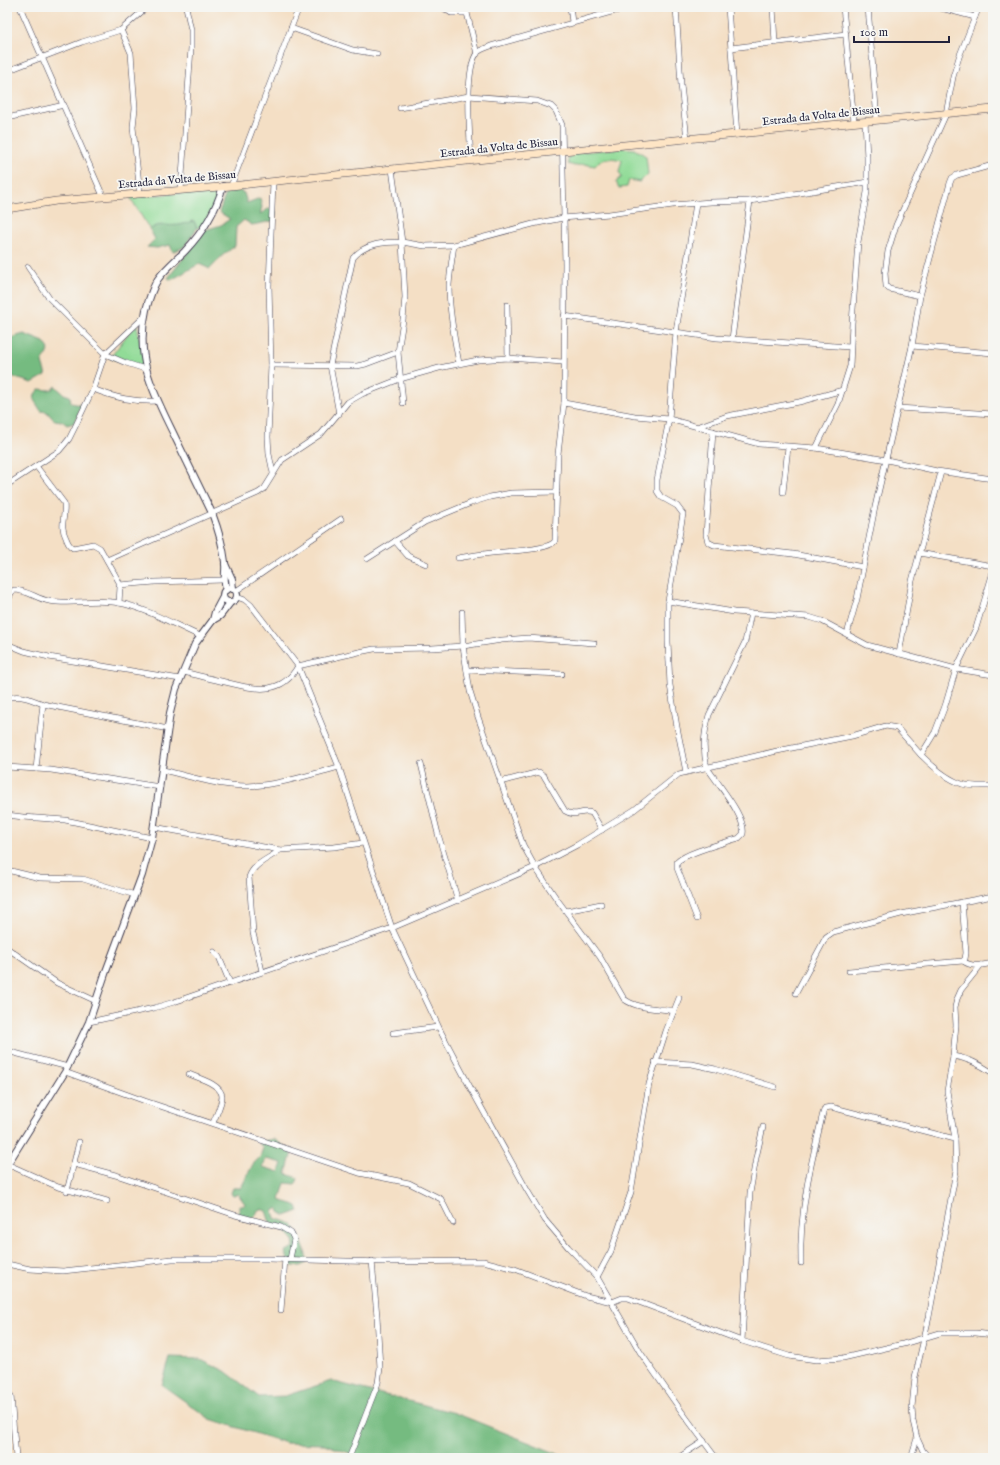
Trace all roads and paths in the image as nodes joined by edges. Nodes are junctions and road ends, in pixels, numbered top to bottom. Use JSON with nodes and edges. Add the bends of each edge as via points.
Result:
{"nodes":[{"id":1,"x":20,"y":7,"type":"edge"},
{"id":2,"x":147,"y":7,"type":"edge"},
{"id":3,"x":186,"y":7,"type":"edge"},
{"id":4,"x":299,"y":7,"type":"edge"},
{"id":5,"x":442,"y":7,"type":"edge"},
{"id":6,"x":470,"y":7,"type":"edge"},
{"id":7,"x":570,"y":7,"type":"edge"},
{"id":8,"x":629,"y":7,"type":"edge"},
{"id":9,"x":676,"y":7,"type":"edge"},
{"id":10,"x":728,"y":7,"type":"edge"},
{"id":11,"x":774,"y":7,"type":"edge"},
{"id":12,"x":843,"y":7,"type":"edge"},
{"id":13,"x":868,"y":7,"type":"edge"},
{"id":14,"x":937,"y":7,"type":"edge"},
{"id":15,"x":979,"y":7,"type":"edge"},
{"id":16,"x":467,"y":13,"type":"junction"},
{"id":17,"x":975,"y":17,"type":"junction"},
{"id":18,"x":572,"y":22,"type":"junction"},
{"id":19,"x":290,"y":28,"type":"junction"},
{"id":20,"x":121,"y":30,"type":"junction"},
{"id":21,"x":846,"y":34,"type":"junction"},
{"id":22,"x":775,"y":43,"type":"junction"},
{"id":23,"x":731,"y":48,"type":"junction"},
{"id":24,"x":377,"y":54,"type":"dead end"},
{"id":25,"x":477,"y":54,"type":"junction"},
{"id":26,"x":43,"y":57,"type":"junction"},
{"id":27,"x":7,"y":71,"type":"edge"},
{"id":28,"x":469,"y":96,"type":"junction"},
{"id":29,"x":64,"y":105,"type":"junction"},
{"id":30,"x":400,"y":108,"type":"dead end"},
{"id":31,"x":993,"y":109,"type":"edge"},
{"id":32,"x":946,"y":114,"type":"junction"},
{"id":33,"x":7,"y":118,"type":"edge"},
{"id":34,"x":877,"y":120,"type":"junction"},
{"id":35,"x":865,"y":121,"type":"junction"},
{"id":36,"x":854,"y":122,"type":"junction"},
{"id":37,"x":737,"y":135,"type":"junction"},
{"id":38,"x":687,"y":139,"type":"junction"},
{"id":39,"x":563,"y":152,"type":"junction"},
{"id":40,"x":471,"y":161,"type":"junction"},
{"id":41,"x":993,"y":165,"type":"edge"},
{"id":42,"x":392,"y":169,"type":"junction"},
{"id":43,"x":273,"y":182,"type":"junction"},
{"id":44,"x":868,"y":182,"type":"junction"},
{"id":45,"x":223,"y":186,"type":"junction"},
{"id":46,"x":231,"y":186,"type":"junction"},
{"id":47,"x":181,"y":190,"type":"junction"},
{"id":48,"x":140,"y":194,"type":"junction"},
{"id":49,"x":103,"y":196,"type":"junction"},
{"id":50,"x":750,"y":201,"type":"junction"},
{"id":51,"x":696,"y":204,"type":"junction"},
{"id":52,"x":7,"y":209,"type":"edge"},
{"id":53,"x":563,"y":218,"type":"junction"},
{"id":54,"x":402,"y":242,"type":"junction"},
{"id":55,"x":454,"y":245,"type":"junction"},
{"id":56,"x":28,"y":267,"type":"dead end"},
{"id":57,"x":920,"y":296,"type":"junction"},
{"id":58,"x":507,"y":305,"type":"dead end"},
{"id":59,"x":145,"y":316,"type":"junction"},
{"id":60,"x":564,"y":316,"type":"junction"},
{"id":61,"x":676,"y":332,"type":"junction"},
{"id":62,"x":732,"y":339,"type":"junction"},
{"id":63,"x":850,"y":346,"type":"junction"},
{"id":64,"x":912,"y":346,"type":"junction"},
{"id":65,"x":398,"y":352,"type":"junction"},
{"id":66,"x":993,"y":353,"type":"edge"},
{"id":67,"x":105,"y":354,"type":"junction"},
{"id":68,"x":508,"y":358,"type":"junction"},
{"id":69,"x":563,"y":362,"type":"junction"},
{"id":70,"x":459,"y":363,"type":"junction"},
{"id":71,"x":271,"y":365,"type":"junction"},
{"id":72,"x":330,"y":365,"type":"junction"},
{"id":73,"x":146,"y":369,"type":"junction"},
{"id":74,"x":400,"y":379,"type":"junction"},
{"id":75,"x":93,"y":389,"type":"junction"},
{"id":76,"x":843,"y":390,"type":"junction"},
{"id":77,"x":158,"y":401,"type":"junction"},
{"id":78,"x":403,"y":403,"type":"dead end"},
{"id":79,"x":564,"y":403,"type":"junction"},
{"id":80,"x":898,"y":408,"type":"junction"},
{"id":81,"x":338,"y":414,"type":"junction"},
{"id":82,"x":993,"y":414,"type":"edge"},
{"id":83,"x":669,"y":419,"type":"junction"},
{"id":84,"x":697,"y":427,"type":"junction"},
{"id":85,"x":713,"y":431,"type":"junction"},
{"id":86,"x":788,"y":447,"type":"junction"},
{"id":87,"x":816,"y":448,"type":"junction"},
{"id":88,"x":887,"y":460,"type":"junction"},
{"id":89,"x":36,"y":466,"type":"junction"},
{"id":90,"x":941,"y":472,"type":"junction"},
{"id":91,"x":273,"y":474,"type":"junction"},
{"id":92,"x":993,"y":479,"type":"edge"},
{"id":93,"x":7,"y":485,"type":"edge"},
{"id":94,"x":557,"y":492,"type":"junction"},
{"id":95,"x":783,"y":492,"type":"dead end"},
{"id":96,"x":212,"y":513,"type":"junction"},
{"id":97,"x":341,"y":519,"type":"dead end"},
{"id":98,"x":395,"y":541,"type":"junction"},
{"id":99,"x":919,"y":552,"type":"junction"},
{"id":100,"x":458,"y":558,"type":"dead end"},
{"id":101,"x":367,"y":559,"type":"dead end"},
{"id":102,"x":106,"y":560,"type":"junction"},
{"id":103,"x":225,"y":564,"type":"junction"},
{"id":104,"x":426,"y":564,"type":"dead end"},
{"id":105,"x":993,"y":566,"type":"edge"},
{"id":106,"x":863,"y":567,"type":"junction"},
{"id":107,"x":993,"y":572,"type":"edge"},
{"id":108,"x":223,"y":580,"type":"junction"},
{"id":109,"x":119,"y":586,"type":"junction"},
{"id":110,"x":226,"y":590,"type":"junction"},
{"id":111,"x":235,"y":592,"type":"junction"},
{"id":112,"x":224,"y":598,"type":"junction"},
{"id":113,"x":668,"y":601,"type":"junction"},
{"id":114,"x":119,"y":603,"type":"junction"},
{"id":115,"x":230,"y":603,"type":"junction"},
{"id":116,"x":7,"y":604,"type":"edge"},
{"id":117,"x":462,"y":612,"type":"dead end"},
{"id":118,"x":752,"y":613,"type":"junction"},
{"id":119,"x":213,"y":620,"type":"junction"},
{"id":120,"x":848,"y":634,"type":"junction"},
{"id":121,"x":200,"y":636,"type":"junction"},
{"id":122,"x":594,"y":643,"type":"dead end"},
{"id":123,"x":7,"y":644,"type":"edge"},
{"id":124,"x":463,"y":646,"type":"junction"},
{"id":125,"x":899,"y":654,"type":"junction"},
{"id":126,"x":298,"y":666,"type":"junction"},
{"id":127,"x":956,"y":669,"type":"junction"},
{"id":128,"x":467,"y":670,"type":"junction"},
{"id":129,"x":183,"y":672,"type":"junction"},
{"id":130,"x":562,"y":674,"type":"dead end"},
{"id":131,"x":993,"y":675,"type":"edge"},
{"id":132,"x":180,"y":679,"type":"junction"},
{"id":133,"x":7,"y":698,"type":"edge"},
{"id":134,"x":43,"y":704,"type":"junction"},
{"id":135,"x":168,"y":729,"type":"junction"},
{"id":136,"x":921,"y":755,"type":"junction"},
{"id":137,"x":421,"y":764,"type":"dead end"},
{"id":138,"x":7,"y":767,"type":"edge"},
{"id":139,"x":339,"y":767,"type":"junction"},
{"id":140,"x":708,"y":768,"type":"junction"},
{"id":141,"x":36,"y":769,"type":"junction"},
{"id":142,"x":163,"y":770,"type":"junction"},
{"id":143,"x":686,"y":772,"type":"junction"},
{"id":144,"x":500,"y":782,"type":"junction"},
{"id":145,"x":993,"y":786,"type":"edge"},
{"id":146,"x":160,"y":787,"type":"junction"},
{"id":147,"x":7,"y":815,"type":"edge"},
{"id":148,"x":154,"y":827,"type":"junction"},
{"id":149,"x":602,"y":830,"type":"junction"},
{"id":150,"x":152,"y":838,"type":"junction"},
{"id":151,"x":363,"y":843,"type":"junction"},
{"id":152,"x":280,"y":850,"type":"junction"},
{"id":153,"x":535,"y":868,"type":"junction"},
{"id":154,"x":7,"y":870,"type":"edge"},
{"id":155,"x":135,"y":896,"type":"junction"},
{"id":156,"x":993,"y":896,"type":"edge"},
{"id":157,"x":458,"y":901,"type":"junction"},
{"id":158,"x":962,"y":902,"type":"junction"},
{"id":159,"x":601,"y":904,"type":"dead end"},
{"id":160,"x":566,"y":911,"type":"junction"},
{"id":161,"x":697,"y":919,"type":"dead end"},
{"id":162,"x":392,"y":928,"type":"junction"},
{"id":163,"x":7,"y":948,"type":"edge"},
{"id":164,"x":214,"y":952,"type":"dead end"},
{"id":165,"x":963,"y":961,"type":"junction"},
{"id":166,"x":993,"y":963,"type":"edge"},
{"id":167,"x":981,"y":965,"type":"junction"},
{"id":168,"x":262,"y":972,"type":"junction"},
{"id":169,"x":849,"y":972,"type":"dead end"},
{"id":170,"x":230,"y":983,"type":"junction"},
{"id":171,"x":796,"y":993,"type":"dead end"},
{"id":172,"x":679,"y":998,"type":"dead end"},
{"id":173,"x":96,"y":1001,"type":"junction"},
{"id":174,"x":674,"y":1011,"type":"junction"},
{"id":175,"x":89,"y":1022,"type":"junction"},
{"id":176,"x":438,"y":1026,"type":"junction"},
{"id":177,"x":393,"y":1034,"type":"dead end"},
{"id":178,"x":7,"y":1051,"type":"edge"},
{"id":179,"x":953,"y":1056,"type":"junction"},
{"id":180,"x":656,"y":1062,"type":"junction"},
{"id":181,"x":67,"y":1070,"type":"junction"},
{"id":182,"x":993,"y":1073,"type":"edge"},
{"id":183,"x":189,"y":1074,"type":"dead end"},
{"id":184,"x":775,"y":1087,"type":"dead end"},
{"id":185,"x":214,"y":1123,"type":"junction"},
{"id":186,"x":763,"y":1127,"type":"dead end"},
{"id":187,"x":955,"y":1138,"type":"junction"},
{"id":188,"x":79,"y":1142,"type":"dead end"},
{"id":189,"x":7,"y":1164,"type":"edge"},
{"id":190,"x":74,"y":1164,"type":"junction"},
{"id":191,"x":67,"y":1191,"type":"junction"},
{"id":192,"x":107,"y":1201,"type":"dead end"},
{"id":193,"x":453,"y":1223,"type":"dead end"},
{"id":194,"x":288,"y":1259,"type":"junction"},
{"id":195,"x":372,"y":1261,"type":"junction"},
{"id":196,"x":801,"y":1263,"type":"dead end"},
{"id":197,"x":7,"y":1264,"type":"edge"},
{"id":198,"x":597,"y":1277,"type":"junction"},
{"id":199,"x":612,"y":1302,"type":"junction"},
{"id":200,"x":281,"y":1310,"type":"dead end"},
{"id":201,"x":925,"y":1336,"type":"junction"},
{"id":202,"x":993,"y":1336,"type":"edge"},
{"id":203,"x":742,"y":1341,"type":"junction"},
{"id":204,"x":11,"y":1396,"type":"dead end"},
{"id":205,"x":917,"y":1438,"type":"junction"},
{"id":206,"x":704,"y":1441,"type":"junction"},
{"id":207,"x":16,"y":1458,"type":"edge"},
{"id":208,"x":350,"y":1458,"type":"edge"},
{"id":209,"x":678,"y":1458,"type":"edge"},
{"id":210,"x":716,"y":1458,"type":"edge"},
{"id":211,"x":911,"y":1458,"type":"edge"},
{"id":212,"x":929,"y":1458,"type":"edge"}],
"edges":[{"from":1,"to":26,"type":"street"},
{"from":2,"to":20,"type":"street"},
{"from":3,"to":47,"type":"street","via":[[190,19],[191,42]]},
{"from":4,"to":19,"type":"street"},
{"from":5,"to":16,"type":"street","via":[[451,13]]},
{"from":6,"to":16,"type":"street"},
{"from":7,"to":18,"type":"street"},
{"from":8,"to":18,"type":"street"},
{"from":9,"to":38,"type":"street"},
{"from":10,"to":23,"type":"street"},
{"from":11,"to":22,"type":"street"},
{"from":12,"to":21,"type":"street"},
{"from":13,"to":34,"type":"street"},
{"from":14,"to":17,"type":"street"},
{"from":15,"to":17,"type":"street"},
{"from":16,"to":25,"type":"street"},
{"from":17,"to":32,"type":"street","via":[[953,77]]},
{"from":18,"to":25,"type":"street","via":[[482,49]]},
{"from":19,"to":24,"type":"street","via":[[352,50]]},
{"from":19,"to":46,"type":"street"},
{"from":20,"to":26,"type":"street"},
{"from":20,"to":48,"type":"street","via":[[131,53]]},
{"from":21,"to":22,"type":"street"},
{"from":21,"to":36,"type":"street"},
{"from":22,"to":23,"type":"street"},
{"from":23,"to":37,"type":"street"},
{"from":25,"to":28,"type":"street","via":[[472,68]]},
{"from":26,"to":27,"type":"street"},
{"from":26,"to":29,"type":"street"},
{"from":28,"to":30,"type":"street"},
{"from":28,"to":39,"type":"street","via":[[537,101],[551,106],[562,125]]},
{"from":28,"to":40,"type":"street"},
{"from":29,"to":33,"type":"street"},
{"from":29,"to":49,"type":"street"},
{"from":31,"to":32,"type":"main road","name":"Estrada da Volta de Bissau"},
{"from":32,"to":34,"type":"main road","name":"Estrada da Volta de Bissau"},
{"from":32,"to":57,"type":"street","via":[[896,225],[888,251],[886,286],[889,289]]},
{"from":34,"to":35,"type":"main road","name":"Estrada da Volta de Bissau"},
{"from":35,"to":36,"type":"main road","name":"Estrada da Volta de Bissau"},
{"from":35,"to":44,"type":"street"},
{"from":36,"to":37,"type":"main road","name":"Estrada da Volta de Bissau"},
{"from":37,"to":38,"type":"main road","name":"Estrada da Volta de Bissau"},
{"from":38,"to":39,"type":"main road","name":"Estrada da Volta de Bissau"},
{"from":39,"to":40,"type":"main road","name":"Estrada da Volta de Bissau"},
{"from":39,"to":53,"type":"street"},
{"from":40,"to":42,"type":"main road","name":"Estrada da Volta de Bissau"},
{"from":41,"to":57,"type":"street","via":[[952,178]]},
{"from":42,"to":43,"type":"main road","name":"Estrada da Volta de Bissau"},
{"from":42,"to":54,"type":"street"},
{"from":43,"to":46,"type":"main road","name":"Estrada da Volta de Bissau"},
{"from":43,"to":71,"type":"street","via":[[269,293]]},
{"from":44,"to":50,"type":"street"},
{"from":44,"to":63,"type":"street","via":[[858,242]]},
{"from":45,"to":46,"type":"main road","name":"Estrada da Volta de Bissau"},
{"from":45,"to":47,"type":"main road","name":"Estrada da Volta de Bissau"},
{"from":45,"to":59,"type":"street","via":[[215,210],[206,224],[194,241],[158,279]]},
{"from":47,"to":48,"type":"main road","name":"Estrada da Volta de Bissau"},
{"from":48,"to":49,"type":"main road","name":"Estrada da Volta de Bissau"},
{"from":49,"to":52,"type":"main road","name":"Estrada da Volta de Bissau"},
{"from":50,"to":51,"type":"street"},
{"from":50,"to":62,"type":"street"},
{"from":51,"to":53,"type":"street"},
{"from":51,"to":61,"type":"street"},
{"from":53,"to":55,"type":"street"},
{"from":53,"to":60,"type":"street"},
{"from":54,"to":55,"type":"street","via":[[425,246]]},
{"from":54,"to":65,"type":"street","via":[[405,297]]},
{"from":54,"to":72,"type":"street","via":[[372,245],[359,250],[354,258]]},
{"from":55,"to":70,"type":"street","via":[[450,296]]},
{"from":56,"to":67,"type":"street","via":[[49,298]]},
{"from":57,"to":64,"type":"street"},
{"from":58,"to":68,"type":"street"},
{"from":59,"to":67,"type":"street"},
{"from":59,"to":73,"type":"street","via":[[142,340]]},
{"from":60,"to":61,"type":"street"},
{"from":60,"to":69,"type":"street"},
{"from":61,"to":62,"type":"street"},
{"from":61,"to":83,"type":"street"},
{"from":62,"to":63,"type":"street"},
{"from":63,"to":76,"type":"street","via":[[850,366]]},
{"from":64,"to":66,"type":"street"},
{"from":64,"to":80,"type":"street"},
{"from":65,"to":72,"type":"street","via":[[357,366]]},
{"from":65,"to":74,"type":"street"},
{"from":67,"to":73,"type":"street"},
{"from":67,"to":75,"type":"street"},
{"from":68,"to":69,"type":"street"},
{"from":68,"to":70,"type":"street"},
{"from":69,"to":79,"type":"street"},
{"from":70,"to":74,"type":"street"},
{"from":71,"to":72,"type":"street"},
{"from":71,"to":91,"type":"street","via":[[268,437]]},
{"from":72,"to":81,"type":"street"},
{"from":73,"to":77,"type":"street"},
{"from":74,"to":78,"type":"street"},
{"from":74,"to":81,"type":"street","via":[[355,398]]},
{"from":75,"to":77,"type":"street","via":[[128,400]]},
{"from":75,"to":89,"type":"street","via":[[64,445]]},
{"from":76,"to":84,"type":"street","via":[[799,402],[727,416]]},
{"from":76,"to":87,"type":"street"},
{"from":77,"to":96,"type":"street"},
{"from":79,"to":83,"type":"street","via":[[635,416]]},
{"from":79,"to":94,"type":"street"},
{"from":80,"to":82,"type":"street"},
{"from":80,"to":88,"type":"street"},
{"from":81,"to":91,"type":"street","via":[[321,434],[282,460]]},
{"from":83,"to":84,"type":"street"},
{"from":83,"to":113,"type":"street","via":[[657,491],[661,497],[681,509],[683,514]]},
{"from":84,"to":85,"type":"street"},
{"from":85,"to":86,"type":"street","via":[[759,444]]},
{"from":85,"to":106,"type":"street","via":[[706,535],[708,542],[714,545],[793,554]]},
{"from":86,"to":87,"type":"street"},
{"from":86,"to":95,"type":"street"},
{"from":87,"to":88,"type":"street"},
{"from":88,"to":90,"type":"street"},
{"from":88,"to":106,"type":"street"},
{"from":89,"to":93,"type":"street"},
{"from":89,"to":102,"type":"street","via":[[64,503],[62,531],[69,545],[73,548],[93,544],[100,548]]},
{"from":90,"to":92,"type":"street"},
{"from":90,"to":99,"type":"street"},
{"from":91,"to":96,"type":"street","via":[[264,489],[258,493]]},
{"from":94,"to":98,"type":"street","via":[[511,493],[490,497],[425,522]]},
{"from":94,"to":100,"type":"street","via":[[555,541],[551,545]]},
{"from":96,"to":102,"type":"street"},
{"from":96,"to":103,"type":"street"},
{"from":97,"to":111,"type":"street"},
{"from":98,"to":101,"type":"street"},
{"from":98,"to":104,"type":"street","via":[[408,556]]},
{"from":99,"to":105,"type":"street"},
{"from":99,"to":125,"type":"street"},
{"from":102,"to":109,"type":"street"},
{"from":103,"to":108,"type":"street"},
{"from":103,"to":111,"type":"street"},
{"from":106,"to":120,"type":"street"},
{"from":107,"to":127,"type":"street","via":[[982,613]]},
{"from":108,"to":109,"type":"street"},
{"from":108,"to":110,"type":"street"},
{"from":109,"to":114,"type":"street"},
{"from":110,"to":111,"type":"street"},
{"from":110,"to":112,"type":"street"},
{"from":111,"to":115,"type":"street","via":[[234,601]]},
{"from":111,"to":126,"type":"street","via":[[251,605]]},
{"from":112,"to":115,"type":"street"},
{"from":112,"to":119,"type":"street"},
{"from":113,"to":118,"type":"street"},
{"from":113,"to":143,"type":"street","via":[[670,685]]},
{"from":114,"to":116,"type":"street","via":[[61,603],[14,590]]},
{"from":114,"to":121,"type":"street","via":[[135,607]]},
{"from":115,"to":119,"type":"street","via":[[220,616]]},
{"from":117,"to":124,"type":"street"},
{"from":118,"to":120,"type":"street","via":[[809,617]]},
{"from":118,"to":140,"type":"street","via":[[745,642],[705,728]]},
{"from":119,"to":121,"type":"street"},
{"from":120,"to":125,"type":"street","via":[[867,645]]},
{"from":121,"to":129,"type":"street"},
{"from":122,"to":124,"type":"street","via":[[528,638]]},
{"from":123,"to":132,"type":"street","via":[[49,657]]},
{"from":124,"to":126,"type":"street","via":[[374,649]]},
{"from":124,"to":128,"type":"street"},
{"from":125,"to":127,"type":"street"},
{"from":126,"to":129,"type":"street","via":[[285,682],[264,690]]},
{"from":126,"to":139,"type":"street"},
{"from":127,"to":131,"type":"street"},
{"from":127,"to":136,"type":"street","via":[[935,732]]},
{"from":128,"to":130,"type":"street"},
{"from":128,"to":144,"type":"street","via":[[470,692]]},
{"from":129,"to":132,"type":"street"},
{"from":132,"to":135,"type":"street"},
{"from":133,"to":134,"type":"street","via":[[27,697]]},
{"from":134,"to":135,"type":"street"},
{"from":134,"to":141,"type":"street"},
{"from":135,"to":142,"type":"street"},
{"from":136,"to":140,"type":"street","via":[[897,728],[886,726]]},
{"from":136,"to":145,"type":"street","via":[[953,780],[970,785]]},
{"from":137,"to":157,"type":"street"},
{"from":138,"to":141,"type":"street"},
{"from":139,"to":142,"type":"street","via":[[282,782],[247,786]]},
{"from":139,"to":151,"type":"street"},
{"from":140,"to":143,"type":"street"},
{"from":140,"to":161,"type":"street","via":[[733,804],[744,831],[739,838],[678,860],[677,868]]},
{"from":141,"to":146,"type":"street"},
{"from":142,"to":146,"type":"street"},
{"from":143,"to":149,"type":"street","via":[[679,774],[634,810]]},
{"from":144,"to":149,"type":"street","via":[[539,772],[565,811],[571,814],[592,813]]},
{"from":144,"to":153,"type":"street","via":[[523,845]]},
{"from":146,"to":148,"type":"street"},
{"from":147,"to":150,"type":"street","via":[[60,819]]},
{"from":148,"to":150,"type":"street"},
{"from":148,"to":152,"type":"street"},
{"from":149,"to":153,"type":"street"},
{"from":150,"to":155,"type":"street"},
{"from":151,"to":152,"type":"street"},
{"from":151,"to":162,"type":"street"},
{"from":152,"to":168,"type":"street","via":[[256,866],[249,877],[253,933]]},
{"from":153,"to":157,"type":"street"},
{"from":153,"to":160,"type":"street"},
{"from":154,"to":155,"type":"street","via":[[40,878],[83,879]]},
{"from":155,"to":173,"type":"street"},
{"from":156,"to":158,"type":"street"},
{"from":157,"to":162,"type":"street"},
{"from":158,"to":165,"type":"street","via":[[966,953]]},
{"from":158,"to":171,"type":"street","via":[[901,914],[833,932],[820,946]]},
{"from":159,"to":160,"type":"street"},
{"from":160,"to":174,"type":"street","via":[[600,957],[628,1003]]},
{"from":162,"to":168,"type":"street"},
{"from":162,"to":176,"type":"street"},
{"from":163,"to":173,"type":"street","via":[[57,983]]},
{"from":164,"to":170,"type":"street","via":[[219,957]]},
{"from":165,"to":167,"type":"street","via":[[968,965]]},
{"from":165,"to":169,"type":"street"},
{"from":166,"to":167,"type":"street"},
{"from":167,"to":179,"type":"street","via":[[957,999]]},
{"from":168,"to":170,"type":"street"},
{"from":170,"to":175,"type":"street","via":[[154,1008]]},
{"from":172,"to":174,"type":"street"},
{"from":173,"to":175,"type":"street"},
{"from":174,"to":180,"type":"street"},
{"from":175,"to":181,"type":"street"},
{"from":176,"to":177,"type":"street"},
{"from":176,"to":198,"type":"street","via":[[545,1220]]},
{"from":178,"to":181,"type":"street"},
{"from":179,"to":182,"type":"street","via":[[974,1062]]},
{"from":179,"to":187,"type":"street","via":[[947,1091]]},
{"from":180,"to":184,"type":"street","via":[[692,1064]]},
{"from":180,"to":198,"type":"street","via":[[649,1084],[631,1192],[611,1251]]},
{"from":181,"to":185,"type":"street","via":[[145,1101]]},
{"from":181,"to":189,"type":"street"},
{"from":183,"to":185,"type":"street","via":[[217,1087],[222,1093]]},
{"from":185,"to":193,"type":"street","via":[[359,1173],[409,1183],[441,1199]]},
{"from":186,"to":203,"type":"street","via":[[750,1194]]},
{"from":187,"to":196,"type":"street","via":[[831,1107],[826,1108],[805,1192]]},
{"from":187,"to":201,"type":"street","via":[[955,1177]]},
{"from":188,"to":190,"type":"street"},
{"from":189,"to":191,"type":"street"},
{"from":190,"to":191,"type":"street"},
{"from":190,"to":194,"type":"street","via":[[281,1227],[291,1233],[294,1239]]},
{"from":191,"to":192,"type":"street"},
{"from":194,"to":195,"type":"street"},
{"from":194,"to":197,"type":"street","via":[[172,1259],[63,1271],[30,1269]]},
{"from":194,"to":200,"type":"street"},
{"from":195,"to":199,"type":"street","via":[[483,1261],[576,1293]]},
{"from":195,"to":208,"type":"street","via":[[380,1368],[378,1383]]},
{"from":198,"to":199,"type":"street"},
{"from":199,"to":203,"type":"street","via":[[628,1298]]},
{"from":199,"to":206,"type":"street","via":[[640,1352]]},
{"from":201,"to":202,"type":"street","via":[[956,1332]]},
{"from":201,"to":203,"type":"street","via":[[903,1344],[843,1358],[816,1360],[789,1356]]},
{"from":201,"to":205,"type":"street","via":[[913,1392],[912,1414]]},
{"from":204,"to":207,"type":"street"},
{"from":205,"to":211,"type":"street"},
{"from":205,"to":212,"type":"street"},
{"from":206,"to":209,"type":"street"},
{"from":206,"to":210,"type":"street"}]}
